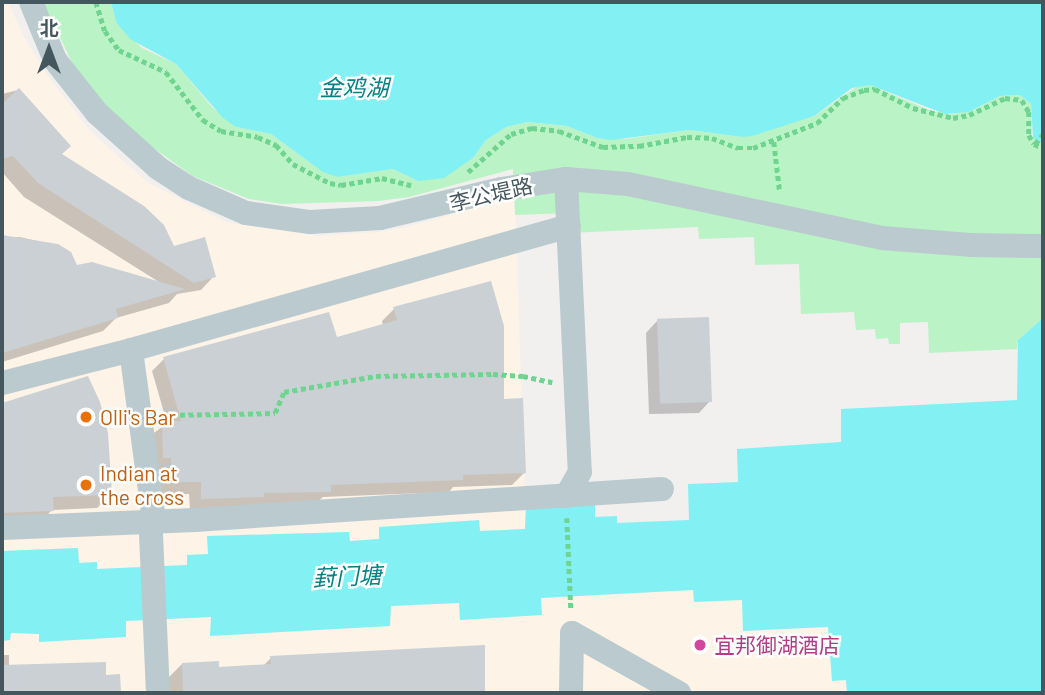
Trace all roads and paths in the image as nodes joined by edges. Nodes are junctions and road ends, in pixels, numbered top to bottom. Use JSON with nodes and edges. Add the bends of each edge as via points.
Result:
{"nodes":[{"id":1,"x":30,"y":2,"type":"edge"},
{"id":2,"x":96,"y":2,"type":"edge"},
{"id":3,"x":1043,"y":134,"type":"edge"},
{"id":4,"x":774,"y":142,"type":"junction"},
{"id":5,"x":1035,"y":143,"type":"junction"},
{"id":6,"x":1043,"y":148,"type":"edge"},
{"id":7,"x":566,"y":179,"type":"junction"},
{"id":8,"x":459,"y":180,"type":"dead end"},
{"id":9,"x":418,"y":187,"type":"dead end"},
{"id":10,"x":782,"y":218,"type":"junction"},
{"id":11,"x":569,"y":226,"type":"junction"},
{"id":12,"x":1043,"y":246,"type":"edge"},
{"id":13,"x":131,"y":350,"type":"junction"},
{"id":14,"x":2,"y":383,"type":"edge"},
{"id":15,"x":576,"y":387,"type":"junction"},
{"id":16,"x":141,"y":416,"type":"junction"},
{"id":17,"x":662,"y":489,"type":"dead end"},
{"id":18,"x":566,"y":496,"type":"junction"},
{"id":19,"x":2,"y":528,"type":"edge"},
{"id":20,"x":152,"y":528,"type":"junction"},
{"id":21,"x":572,"y":633,"type":"junction"},
{"id":22,"x":158,"y":693,"type":"edge"},
{"id":23,"x":571,"y":693,"type":"edge"},
{"id":24,"x":679,"y":693,"type":"edge"}],
"edges":[{"from":1,"to":7,"type":"street","name":"李公堤路","via":[[55,60],[97,113],[158,168],[189,188],[246,213],[310,222],[380,218]]},
{"from":2,"to":9,"type":"path","via":[[105,31],[119,50],[166,72],[203,120],[221,131],[276,145],[293,164],[330,183],[382,177]]},
{"from":3,"to":5,"type":"path"},
{"from":4,"to":5,"type":"path","via":[[817,123],[854,92],[875,89],[942,117],[969,115],[1005,98],[1022,100]]},
{"from":4,"to":8,"type":"path","via":[[738,148],[712,138],[687,138],[603,147],[559,131],[531,128],[511,134]]},
{"from":4,"to":10,"type":"path"},
{"from":5,"to":6,"type":"path"},
{"from":7,"to":10,"type":"street","name":"李公堤路","via":[[628,184]]},
{"from":7,"to":11,"type":"street"},
{"from":10,"to":12,"type":"street","name":"李公堤路","via":[[882,238]]},
{"from":11,"to":13,"type":"street"},
{"from":11,"to":15,"type":"street"},
{"from":13,"to":14,"type":"street"},
{"from":13,"to":16,"type":"street"},
{"from":15,"to":16,"type":"path","via":[[523,376],[376,376],[284,393],[275,413]]},
{"from":15,"to":18,"type":"street","via":[[580,472]]},
{"from":16,"to":20,"type":"street"},
{"from":17,"to":18,"type":"street"},
{"from":18,"to":20,"type":"street","via":[[195,520]]},
{"from":18,"to":21,"type":"path"},
{"from":19,"to":20,"type":"street","via":[[109,523]]},
{"from":20,"to":22,"type":"street"},
{"from":21,"to":23,"type":"street"},
{"from":21,"to":24,"type":"street"}]}
